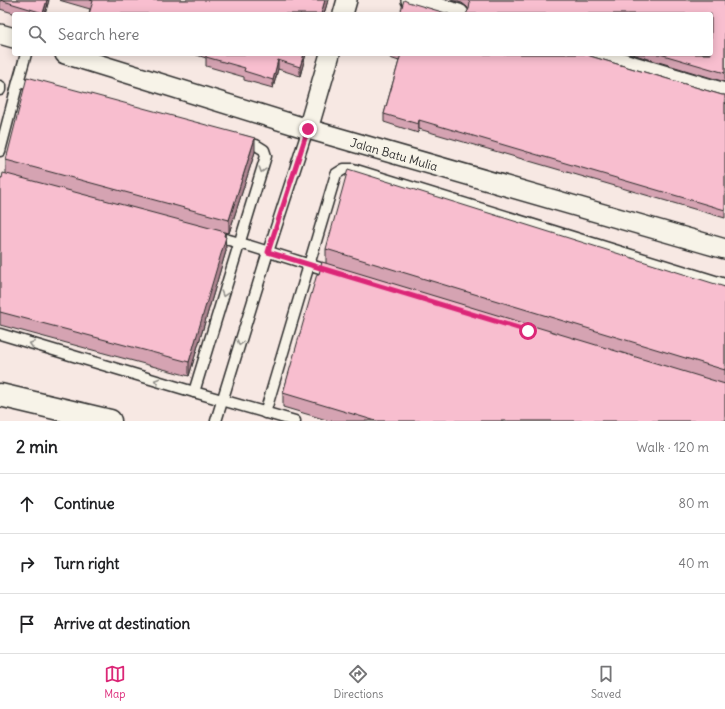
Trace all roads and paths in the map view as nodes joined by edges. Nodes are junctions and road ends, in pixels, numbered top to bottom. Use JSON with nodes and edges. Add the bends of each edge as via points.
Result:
{"nodes":[{"id":1,"x":347,"y":0,"type":"edge"},
{"id":2,"x":412,"y":0,"type":"edge"},
{"id":3,"x":343,"y":12,"type":"edge"},
{"id":4,"x":452,"y":12,"type":"edge"},
{"id":5,"x":0,"y":34,"type":"edge"},
{"id":6,"x":12,"y":37,"type":"edge"},
{"id":7,"x":25,"y":56,"type":"edge"},
{"id":8,"x":71,"y":56,"type":"edge"},
{"id":9,"x":329,"y":56,"type":"edge"},
{"id":10,"x":600,"y":56,"type":"edge"},
{"id":11,"x":18,"y":82,"type":"junction"},
{"id":12,"x":0,"y":86,"type":"edge"},
{"id":13,"x":0,"y":90,"type":"edge"},
{"id":14,"x":48,"y":90,"type":"edge"},
{"id":15,"x":725,"y":93,"type":"edge"},
{"id":16,"x":308,"y":129,"type":"junction"},
{"id":17,"x":233,"y":139,"type":"edge"},
{"id":18,"x":0,"y":151,"type":"edge"},
{"id":19,"x":201,"y":232,"type":"edge"},
{"id":20,"x":240,"y":243,"type":"junction"},
{"id":21,"x":725,"y":249,"type":"edge"},
{"id":22,"x":268,"y":252,"type":"junction"},
{"id":23,"x":309,"y":265,"type":"junction"},
{"id":24,"x":339,"y":274,"type":"edge"},
{"id":25,"x":725,"y":284,"type":"edge"},
{"id":26,"x":0,"y":334,"type":"edge"},
{"id":27,"x":194,"y":392,"type":"junction"},
{"id":28,"x":0,"y":395,"type":"edge"},
{"id":29,"x":223,"y":400,"type":"junction"},
{"id":30,"x":265,"y":413,"type":"junction"},
{"id":31,"x":110,"y":421,"type":"edge"},
{"id":32,"x":216,"y":421,"type":"edge"},
{"id":33,"x":295,"y":421,"type":"edge"}],
"edges":[{"from":1,"to":3,"type":"street"},
{"from":2,"to":4,"type":"street"},
{"from":5,"to":6,"type":"street"},
{"from":7,"to":11,"type":"lane"},
{"from":8,"to":16,"type":"street","name":"Jalan Batu Mulia"},
{"from":9,"to":16,"type":"street"},
{"from":10,"to":15,"type":"street"},
{"from":11,"to":14,"type":"lane"},
{"from":11,"to":18,"type":"lane"},
{"from":12,"to":13,"type":"lane"},
{"from":16,"to":21,"type":"street","name":"Jalan Batu Mulia"},
{"from":16,"to":22,"type":"lane"},
{"from":17,"to":20,"type":"lane","one_way":true,"via":[[256,145],[264,150],[266,156]]},
{"from":19,"to":20,"type":"lane"},
{"from":20,"to":22,"type":"lane"},
{"from":20,"to":27,"type":"lane","one_way":true},
{"from":22,"to":23,"type":"lane"},
{"from":22,"to":29,"type":"lane","one_way":true},
{"from":23,"to":24,"type":"lane"},
{"from":23,"to":25,"type":"lane","via":[[336,174],[344,169],[352,169]]},
{"from":23,"to":30,"type":"lane"},
{"from":27,"to":26,"type":"lane","one_way":true},
{"from":27,"to":29,"type":"lane"},
{"from":28,"to":31,"type":"street"},
{"from":29,"to":30,"type":"lane"},
{"from":29,"to":32,"type":"lane"},
{"from":30,"to":33,"type":"lane"}]}
